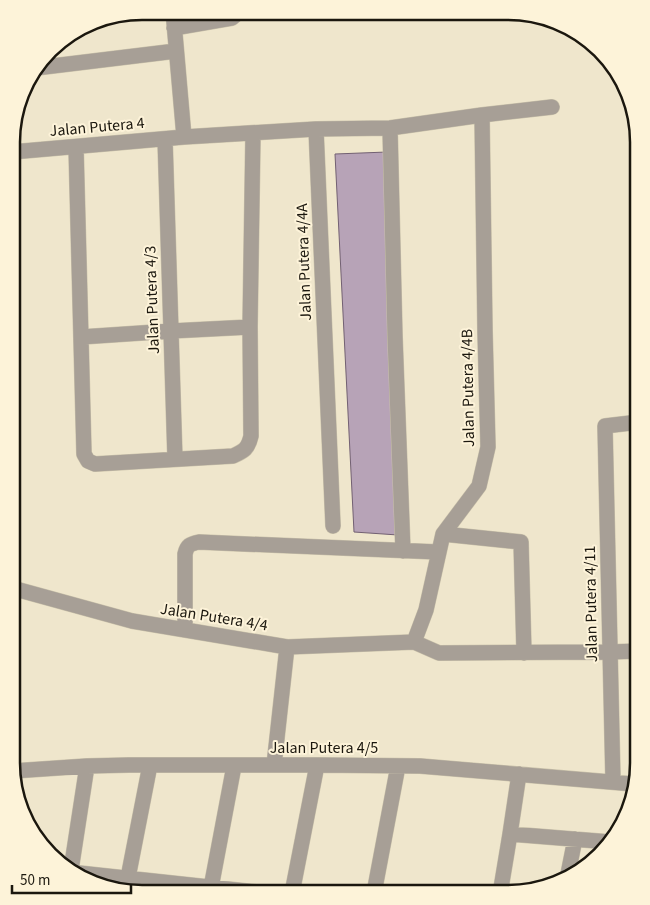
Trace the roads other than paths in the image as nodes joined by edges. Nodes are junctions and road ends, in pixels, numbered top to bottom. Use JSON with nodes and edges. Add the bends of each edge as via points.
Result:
{"nodes":[{"id":1,"x":174,"y":20,"type":"edge"},
{"id":2,"x":220,"y":20,"type":"edge"},
{"id":3,"x":174,"y":28,"type":"junction"},
{"id":4,"x":176,"y":51,"type":"junction"},
{"id":5,"x":46,"y":67,"type":"edge"},
{"id":6,"x":552,"y":107,"type":"dead end"},
{"id":7,"x":482,"y":115,"type":"junction"},
{"id":8,"x":316,"y":128,"type":"junction"},
{"id":9,"x":390,"y":128,"type":"junction"},
{"id":10,"x":253,"y":133,"type":"junction"},
{"id":11,"x":184,"y":137,"type":"junction"},
{"id":12,"x":164,"y":139,"type":"junction"},
{"id":13,"x":76,"y":147,"type":"junction"},
{"id":14,"x":20,"y":151,"type":"edge"},
{"id":15,"x":250,"y":327,"type":"junction"},
{"id":16,"x":171,"y":331,"type":"junction"},
{"id":17,"x":81,"y":336,"type":"junction"},
{"id":18,"x":630,"y":423,"type":"edge"},
{"id":19,"x":175,"y":459,"type":"junction"},
{"id":20,"x":333,"y":526,"type":"dead end"},
{"id":21,"x":443,"y":534,"type":"junction"},
{"id":22,"x":403,"y":552,"type":"junction"},
{"id":23,"x":438,"y":552,"type":"junction"},
{"id":24,"x":20,"y":590,"type":"edge"},
{"id":25,"x":184,"y":630,"type":"junction"},
{"id":26,"x":414,"y":642,"type":"junction"},
{"id":27,"x":287,"y":646,"type":"junction"},
{"id":28,"x":630,"y":651,"type":"edge"},
{"id":29,"x":609,"y":652,"type":"junction"},
{"id":30,"x":524,"y":653,"type":"junction"},
{"id":31,"x":317,"y":764,"type":"junction"},
{"id":32,"x":150,"y":765,"type":"junction"},
{"id":33,"x":274,"y":765,"type":"junction"},
{"id":34,"x":87,"y":766,"type":"junction"},
{"id":35,"x":234,"y":766,"type":"junction"},
{"id":36,"x":398,"y":766,"type":"junction"},
{"id":37,"x":20,"y":771,"type":"edge"},
{"id":38,"x":519,"y":774,"type":"junction"},
{"id":39,"x":613,"y":782,"type":"junction"},
{"id":40,"x":628,"y":783,"type":"edge"},
{"id":41,"x":510,"y":834,"type":"junction"},
{"id":42,"x":575,"y":839,"type":"junction"},
{"id":43,"x":601,"y":841,"type":"edge"},
{"id":44,"x":72,"y":863,"type":"edge"},
{"id":45,"x":569,"y":868,"type":"edge"},
{"id":46,"x":126,"y":884,"type":"edge"},
{"id":47,"x":212,"y":885,"type":"edge"},
{"id":48,"x":294,"y":885,"type":"edge"},
{"id":49,"x":376,"y":885,"type":"edge"},
{"id":50,"x":502,"y":885,"type":"edge"}],
"edges":[{"from":1,"to":3,"type":"street"},
{"from":2,"to":3,"type":"street"},
{"from":3,"to":4,"type":"street"},
{"from":4,"to":5,"type":"street"},
{"from":4,"to":11,"type":"street"},
{"from":6,"to":7,"type":"street"},
{"from":7,"to":9,"type":"street"},
{"from":7,"to":21,"type":"street","name":"Jalan Putera 4/4B","via":[[488,447],[479,486]]},
{"from":8,"to":9,"type":"street"},
{"from":8,"to":10,"type":"street"},
{"from":8,"to":20,"type":"street","name":"Jalan Putera 4/4A"},
{"from":9,"to":22,"type":"street"},
{"from":10,"to":11,"type":"street"},
{"from":10,"to":15,"type":"street"},
{"from":11,"to":12,"type":"street","name":"Jalan Putera 4"},
{"from":12,"to":13,"type":"street","name":"Jalan Putera 4"},
{"from":12,"to":16,"type":"street","name":"Jalan Putera 4/3"},
{"from":13,"to":14,"type":"street","name":"Jalan Putera 4"},
{"from":13,"to":17,"type":"street"},
{"from":15,"to":16,"type":"street"},
{"from":15,"to":19,"type":"street","via":[[250,443],[245,451],[233,456]]},
{"from":16,"to":17,"type":"street"},
{"from":16,"to":19,"type":"street","name":"Jalan Putera 4/3"},
{"from":17,"to":19,"type":"street","via":[[84,454],[88,461],[94,464]]},
{"from":18,"to":29,"type":"street","name":"Jalan Putera 4/11","via":[[605,426]]},
{"from":21,"to":23,"type":"street","name":"Jalan Putera 4/4B"},
{"from":21,"to":30,"type":"street","via":[[521,542]]},
{"from":22,"to":23,"type":"street"},
{"from":22,"to":25,"type":"street","via":[[191,544],[184,554]]},
{"from":23,"to":26,"type":"street","name":"Jalan Putera 4/4B","via":[[426,610]]},
{"from":24,"to":25,"type":"street","name":"Jalan Putera 4/4","via":[[132,621]]},
{"from":25,"to":27,"type":"street","name":"Jalan Putera 4/4"},
{"from":26,"to":27,"type":"street","name":"Jalan Putera 4/4"},
{"from":26,"to":30,"type":"street","via":[[439,653]]},
{"from":27,"to":33,"type":"street"},
{"from":28,"to":29,"type":"street"},
{"from":29,"to":30,"type":"street"},
{"from":29,"to":39,"type":"street","name":"Jalan Putera 4/11"},
{"from":31,"to":33,"type":"street","name":"Jalan Putera 4/5"},
{"from":31,"to":36,"type":"street","name":"Jalan Putera 4/5"},
{"from":31,"to":48,"type":"street"},
{"from":32,"to":34,"type":"street","name":"Jalan Putera 4/5"},
{"from":32,"to":35,"type":"street","name":"Jalan Putera 4/5"},
{"from":32,"to":46,"type":"street"},
{"from":33,"to":35,"type":"street","name":"Jalan Putera 4/5"},
{"from":34,"to":37,"type":"street","name":"Jalan Putera 4/5"},
{"from":34,"to":44,"type":"street"},
{"from":35,"to":47,"type":"street"},
{"from":36,"to":38,"type":"street","name":"Jalan Putera 4/5"},
{"from":36,"to":49,"type":"street"},
{"from":38,"to":39,"type":"street","name":"Jalan Putera 4/5"},
{"from":38,"to":41,"type":"street"},
{"from":39,"to":40,"type":"street","name":"Jalan Putera 4/5"},
{"from":41,"to":42,"type":"street"},
{"from":41,"to":50,"type":"street"},
{"from":42,"to":43,"type":"street"},
{"from":42,"to":45,"type":"street"}]}
